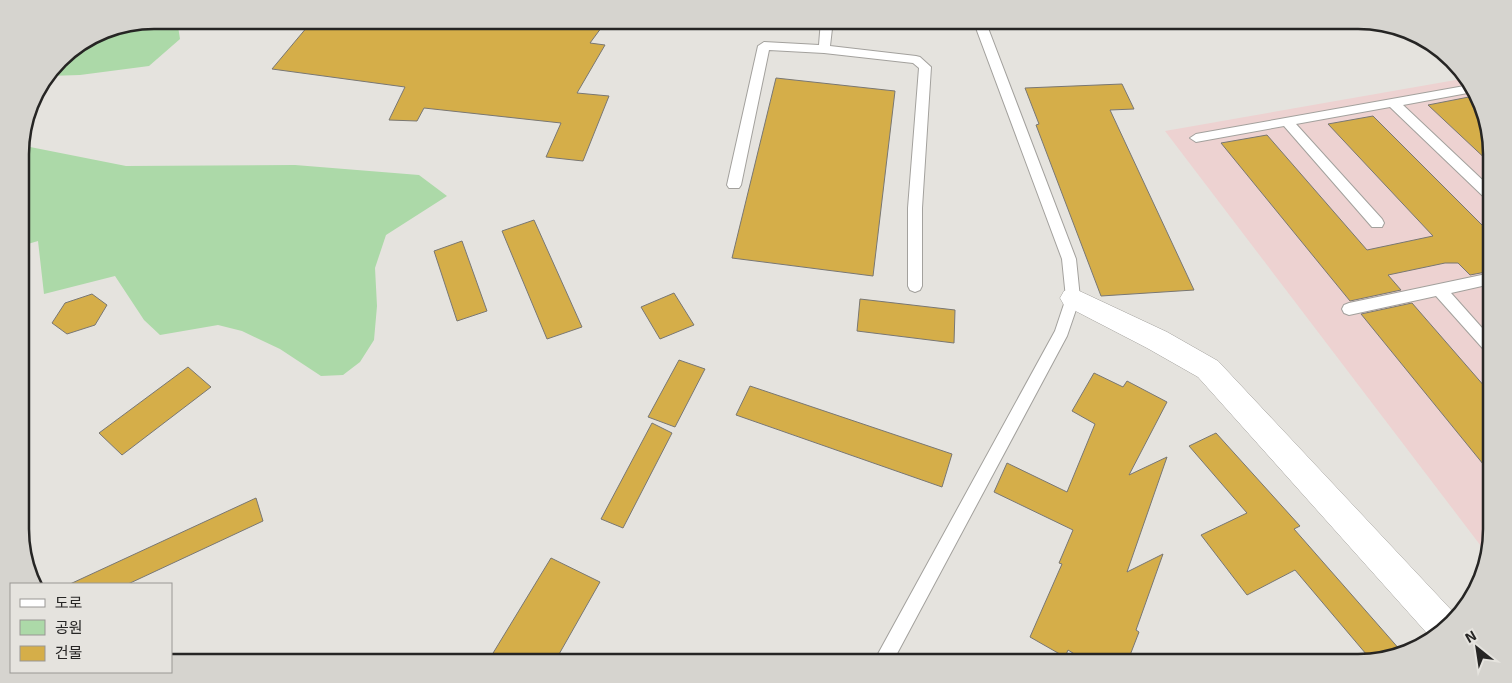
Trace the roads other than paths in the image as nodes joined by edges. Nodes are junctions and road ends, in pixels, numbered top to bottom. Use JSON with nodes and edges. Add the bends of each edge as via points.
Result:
{"nodes":[{"id":1,"x":826,"y":29,"type":"edge"},
{"id":2,"x":982,"y":29,"type":"edge"},
{"id":3,"x":824,"y":49,"type":"junction"},
{"id":4,"x":1465,"y":90,"type":"edge"},
{"id":5,"x":1393,"y":103,"type":"junction"},
{"id":6,"x":1287,"y":122,"type":"junction"},
{"id":7,"x":1196,"y":138,"type":"dead end"},
{"id":8,"x":734,"y":185,"type":"dead end"},
{"id":9,"x":1483,"y":188,"type":"edge"},
{"id":10,"x":1377,"y":223,"type":"dead end"},
{"id":11,"x":1483,"y":281,"type":"edge"},
{"id":12,"x":915,"y":286,"type":"dead end"},
{"id":13,"x":1439,"y":290,"type":"junction"},
{"id":14,"x":1073,"y":298,"type":"junction"},
{"id":15,"x":1349,"y":309,"type":"dead end"},
{"id":16,"x":1483,"y":338,"type":"edge"},
{"id":17,"x":1440,"y":623,"type":"edge"},
{"id":18,"x":887,"y":654,"type":"edge"}],
"edges":[{"from":1,"to":3,"type":"lane"},
{"from":2,"to":14,"type":"lane","via":[[1069,259]]},
{"from":3,"to":8,"type":"lane","via":[[764,46]]},
{"from":3,"to":12,"type":"lane","via":[[916,60],[925,67],[915,208]]},
{"from":4,"to":5,"type":"lane"},
{"from":5,"to":6,"type":"lane"},
{"from":5,"to":9,"type":"lane"},
{"from":6,"to":7,"type":"lane"},
{"from":6,"to":10,"type":"lane"},
{"from":11,"to":13,"type":"lane"},
{"from":13,"to":15,"type":"lane"},
{"from":13,"to":16,"type":"lane"},
{"from":14,"to":17,"type":"street","via":[[1208,369]]},
{"from":14,"to":18,"type":"lane","via":[[1062,332]]}]}
